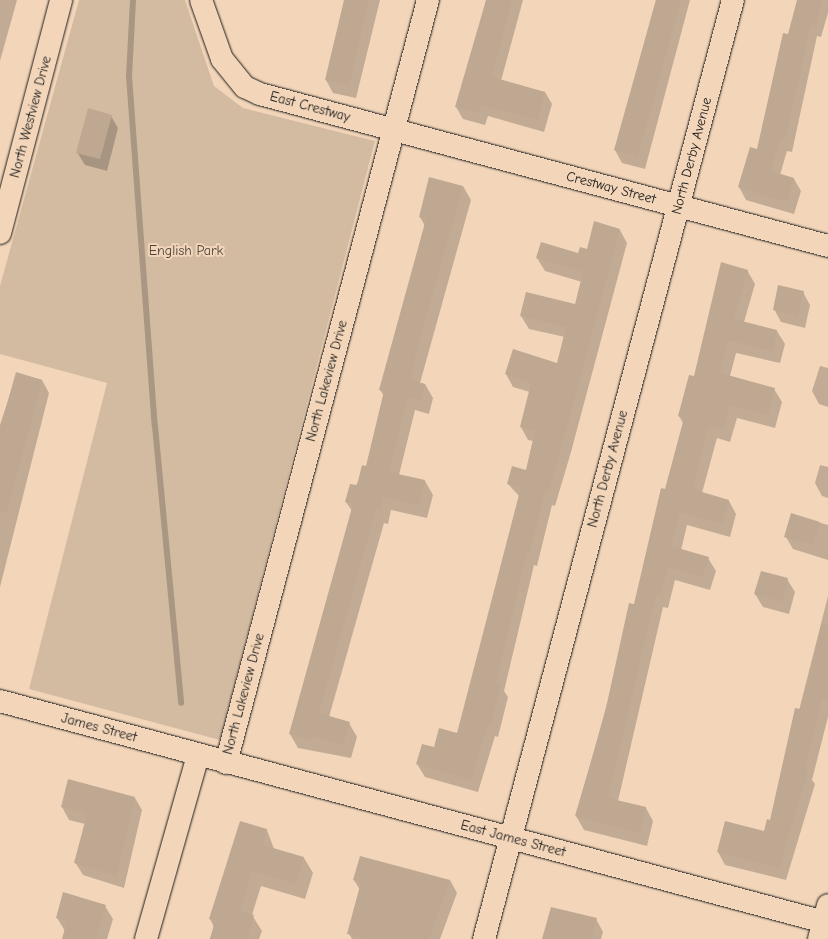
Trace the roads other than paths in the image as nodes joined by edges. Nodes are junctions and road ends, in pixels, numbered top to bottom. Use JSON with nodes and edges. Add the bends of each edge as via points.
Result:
{"nodes":[{"id":1,"x":61,"y":0,"type":"edge"},
{"id":2,"x":201,"y":0,"type":"edge"},
{"id":3,"x":428,"y":0,"type":"edge"},
{"id":4,"x":733,"y":0,"type":"edge"},
{"id":5,"x":394,"y":130,"type":"junction"},
{"id":6,"x":678,"y":206,"type":"junction"},
{"id":7,"x":0,"y":233,"type":"edge"},
{"id":8,"x":828,"y":246,"type":"edge"},
{"id":9,"x":0,"y":701,"type":"edge"},
{"id":10,"x":198,"y":755,"type":"junction"},
{"id":11,"x":226,"y":763,"type":"junction"},
{"id":12,"x":511,"y":838,"type":"junction"},
{"id":13,"x":825,"y":922,"type":"edge"},
{"id":14,"x":146,"y":939,"type":"edge"},
{"id":15,"x":484,"y":939,"type":"edge"}],
"edges":[{"from":1,"to":7,"type":"street","name":"North Westview Drive"},
{"from":2,"to":5,"type":"street","name":"East Crestway","via":[[222,59],[232,74],[260,94]]},
{"from":3,"to":5,"type":"street","name":"North Lakeview Drive"},
{"from":4,"to":6,"type":"street","name":"North Derby Avenue"},
{"from":5,"to":6,"type":"street","name":"Crestway Street"},
{"from":5,"to":11,"type":"street","name":"North Lakeview Drive"},
{"from":6,"to":8,"type":"street","name":"Crestway Street"},
{"from":6,"to":12,"type":"street","name":"North Derby Avenue"},
{"from":9,"to":10,"type":"street","name":"James Street"},
{"from":10,"to":11,"type":"street","name":"East James Street"},
{"from":10,"to":14,"type":"street"},
{"from":11,"to":12,"type":"street","name":"East James Street"},
{"from":12,"to":13,"type":"street","name":"East James Street"},
{"from":12,"to":15,"type":"street","name":"North Derby Avenue"}]}
